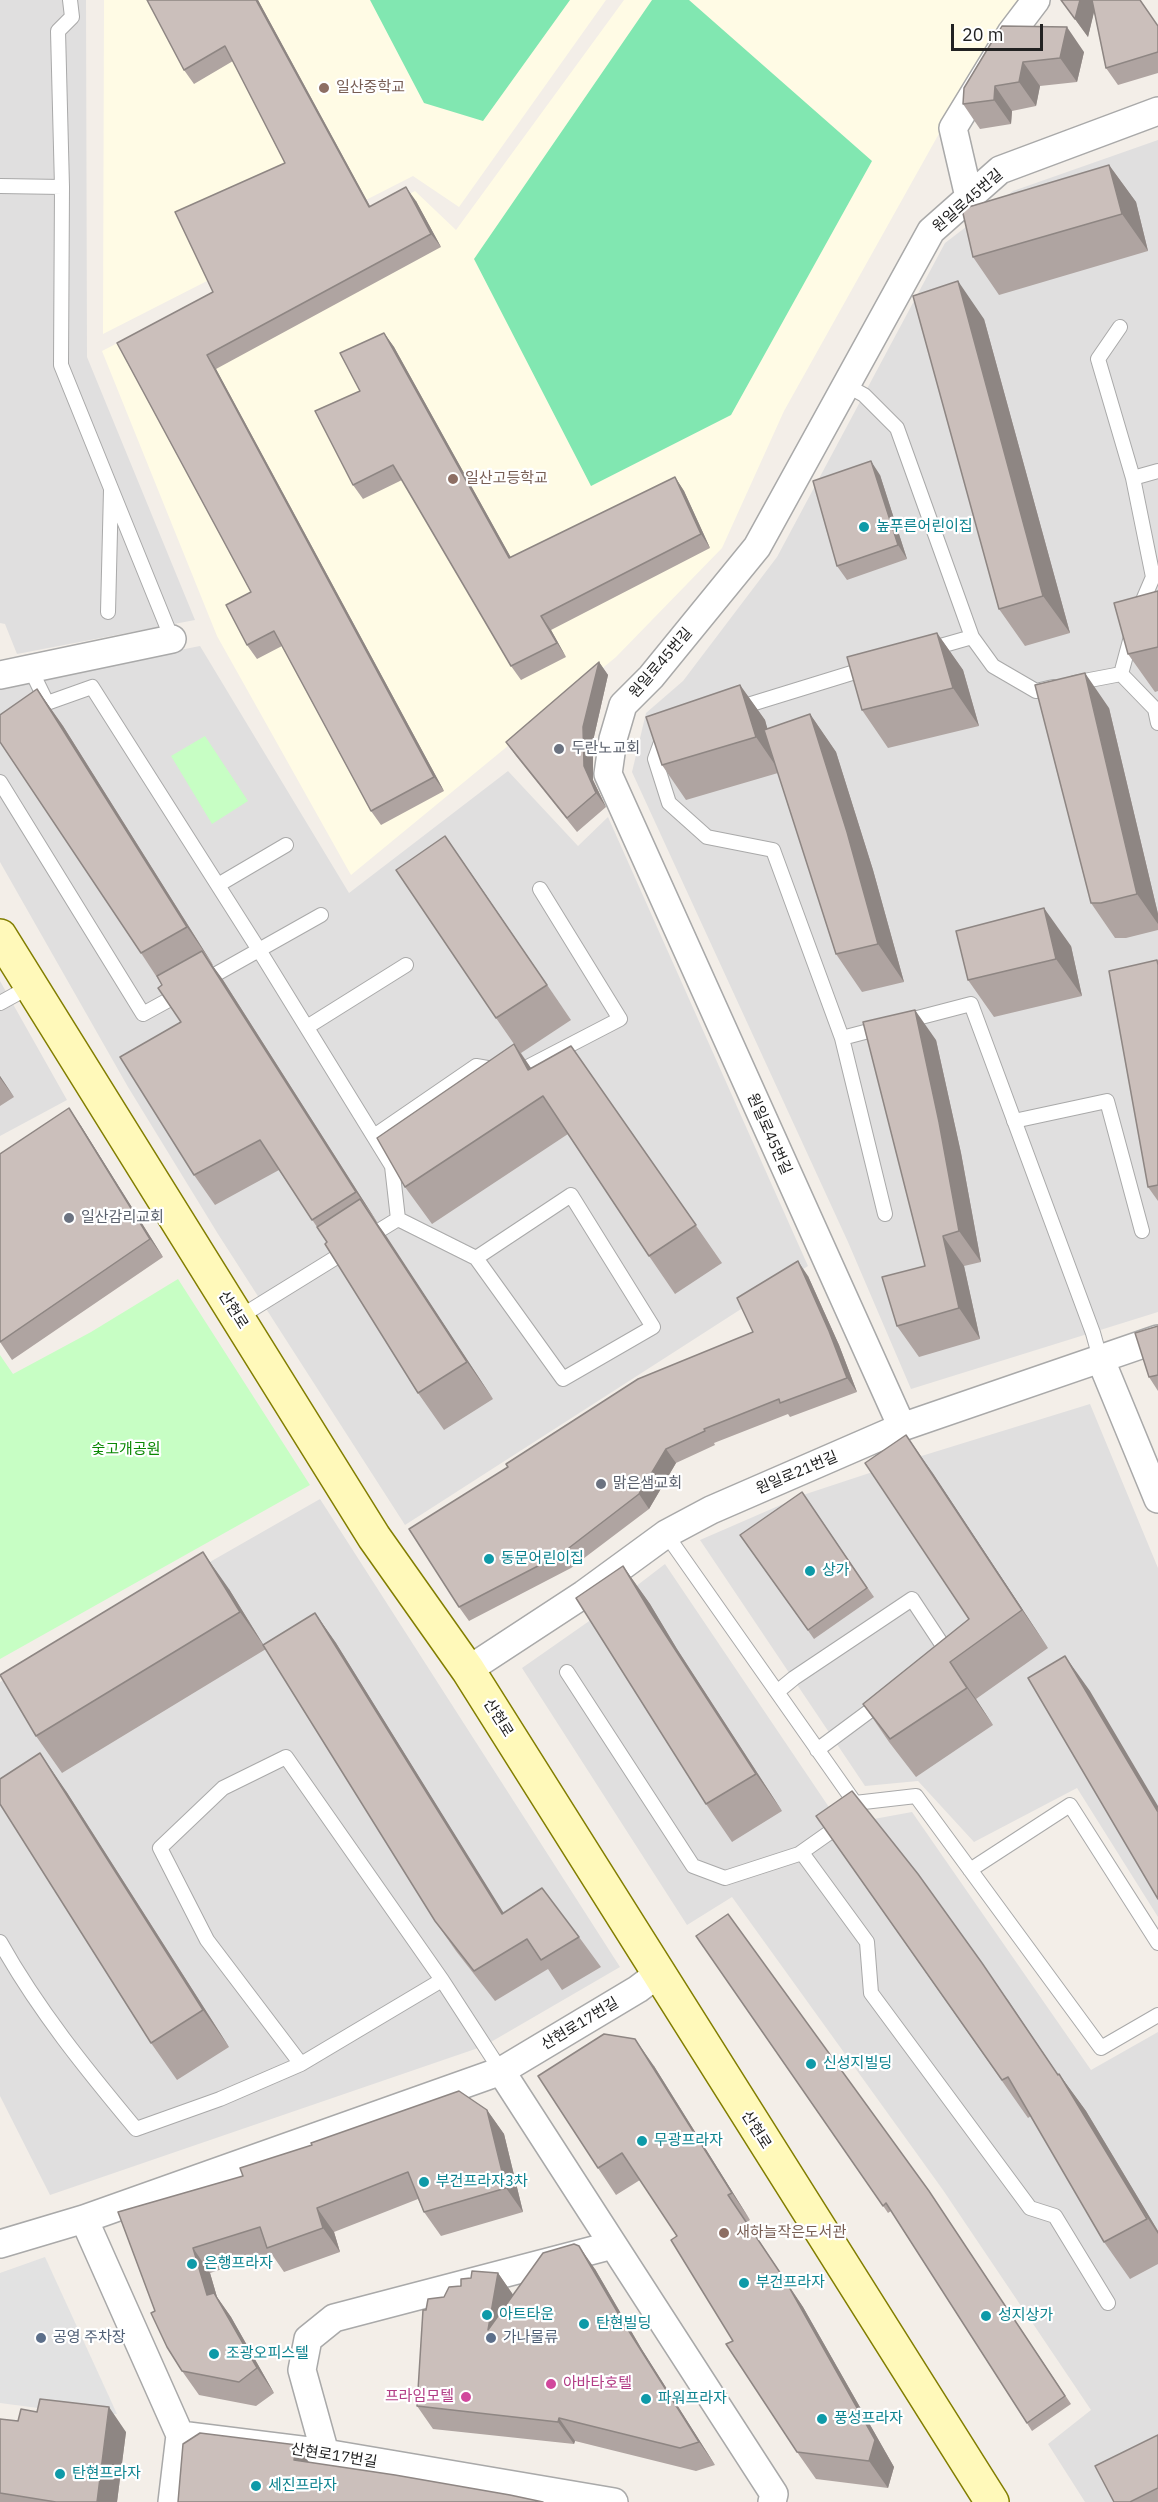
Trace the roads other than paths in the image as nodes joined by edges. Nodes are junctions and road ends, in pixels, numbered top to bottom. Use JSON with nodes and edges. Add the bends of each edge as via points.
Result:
{"nodes":[{"id":1,"x":70,"y":0,"type":"edge"},
{"id":2,"x":1036,"y":0,"type":"edge"},
{"id":3,"x":1158,"y":111,"type":"edge"},
{"id":4,"x":0,"y":186,"type":"edge"},
{"id":5,"x":62,"y":187,"type":"junction"},
{"id":6,"x":969,"y":198,"type":"junction"},
{"id":7,"x":1120,"y":327,"type":"dead end"},
{"id":8,"x":846,"y":385,"type":"junction"},
{"id":9,"x":1158,"y":471,"type":"edge"},
{"id":10,"x":1133,"y":478,"type":"junction"},
{"id":11,"x":111,"y":485,"type":"junction"},
{"id":12,"x":1156,"y":576,"type":"edge"},
{"id":13,"x":108,"y":612,"type":"dead end"},
{"id":14,"x":972,"y":637,"type":"junction"},
{"id":15,"x":172,"y":639,"type":"joint"},
{"id":16,"x":917,"y":653,"type":"edge"},
{"id":17,"x":884,"y":663,"type":"edge"},
{"id":18,"x":30,"y":668,"type":"junction"},
{"id":19,"x":1121,"y":674,"type":"junction"},
{"id":20,"x":0,"y":675,"type":"edge"},
{"id":21,"x":720,"y":713,"type":"edge"},
{"id":22,"x":1158,"y":723,"type":"edge"},
{"id":23,"x":677,"y":727,"type":"edge"},
{"id":24,"x":0,"y":782,"type":"edge"},
{"id":25,"x":286,"y":845,"type":"dead end"},
{"id":26,"x":218,"y":885,"type":"junction"},
{"id":27,"x":540,"y":889,"type":"dead end"},
{"id":28,"x":321,"y":915,"type":"dead end"},
{"id":29,"x":0,"y":936,"type":"edge"},
{"id":30,"x":259,"y":950,"type":"junction"},
{"id":31,"x":406,"y":965,"type":"dead end"},
{"id":32,"x":31,"y":986,"type":"junction"},
{"id":33,"x":0,"y":1004,"type":"edge"},
{"id":34,"x":307,"y":1027,"type":"junction"},
{"id":35,"x":842,"y":1038,"type":"junction"},
{"id":36,"x":1014,"y":1121,"type":"junction"},
{"id":37,"x":374,"y":1136,"type":"junction"},
{"id":38,"x":885,"y":1214,"type":"dead end"},
{"id":39,"x":399,"y":1219,"type":"junction"},
{"id":40,"x":1142,"y":1231,"type":"dead end"},
{"id":41,"x":477,"y":1258,"type":"junction"},
{"id":42,"x":238,"y":1318,"type":"junction"},
{"id":43,"x":1158,"y":1339,"type":"edge"},
{"id":44,"x":1100,"y":1358,"type":"junction"},
{"id":45,"x":902,"y":1427,"type":"junction"},
{"id":46,"x":1158,"y":1499,"type":"edge"},
{"id":47,"x":666,"y":1534,"type":"junction"},
{"id":48,"x":928,"y":1666,"type":"edge"},
{"id":49,"x":468,"y":1670,"type":"junction"},
{"id":50,"x":567,"y":1672,"type":"dead end"},
{"id":51,"x":777,"y":1692,"type":"junction"},
{"id":52,"x":890,"y":1695,"type":"edge"},
{"id":53,"x":817,"y":1749,"type":"junction"},
{"id":54,"x":855,"y":1803,"type":"junction"},
{"id":55,"x":802,"y":1852,"type":"junction"},
{"id":56,"x":970,"y":1870,"type":"junction"},
{"id":57,"x":0,"y":1942,"type":"edge"},
{"id":58,"x":1158,"y":1943,"type":"edge"},
{"id":59,"x":658,"y":1974,"type":"junction"},
{"id":60,"x":442,"y":1980,"type":"junction"},
{"id":61,"x":1158,"y":2015,"type":"edge"},
{"id":62,"x":301,"y":2064,"type":"junction"},
{"id":63,"x":501,"y":2072,"type":"junction"},
{"id":64,"x":84,"y":2219,"type":"junction"},
{"id":65,"x":0,"y":2244,"type":"edge"},
{"id":66,"x":613,"y":2245,"type":"junction"},
{"id":67,"x":1108,"y":2303,"type":"dead end"},
{"id":68,"x":180,"y":2435,"type":"junction"},
{"id":69,"x":325,"y":2453,"type":"junction"},
{"id":70,"x":172,"y":2502,"type":"edge"},
{"id":71,"x":614,"y":2502,"type":"edge"},
{"id":72,"x":772,"y":2502,"type":"edge"},
{"id":73,"x":992,"y":2502,"type":"edge"}],
"edges":[{"from":1,"to":5,"type":"lane","via":[[72,17],[58,31]]},
{"from":2,"to":6,"type":"street","via":[[1011,33],[953,128]]},
{"from":3,"to":6,"type":"street","name":"원일로45번길","via":[[1000,170]]},
{"from":4,"to":5,"type":"lane"},
{"from":5,"to":11,"type":"lane","via":[[61,365]]},
{"from":6,"to":8,"type":"street","name":"원일로45번길","via":[[932,231]]},
{"from":7,"to":10,"type":"lane","via":[[1098,359]]},
{"from":8,"to":14,"type":"lane","via":[[864,395],[897,428]]},
{"from":8,"to":45,"type":"street","name":"원일로45번길","via":[[757,547],[623,705],[608,774]]},
{"from":9,"to":10,"type":"lane"},
{"from":10,"to":12,"type":"lane"},
{"from":11,"to":13,"type":"lane"},
{"from":11,"to":15,"type":"lane"},
{"from":12,"to":19,"type":"lane","via":[[1136,616]]},
{"from":14,"to":16,"type":"lane"},
{"from":14,"to":19,"type":"lane","via":[[993,666],[1035,691]]},
{"from":15,"to":18,"type":"street"},
{"from":17,"to":21,"type":"lane"},
{"from":18,"to":20,"type":"street"},
{"from":18,"to":26,"type":"lane","via":[[43,705],[92,687]]},
{"from":19,"to":22,"type":"lane","via":[[1155,709]]},
{"from":23,"to":35,"type":"lane","via":[[666,730],[655,759],[669,803],[707,837],[773,850]]},
{"from":24,"to":30,"type":"lane","via":[[143,1014]]},
{"from":25,"to":26,"type":"lane"},
{"from":26,"to":30,"type":"lane"},
{"from":27,"to":37,"type":"lane","via":[[620,1019],[516,1073],[476,1066]]},
{"from":28,"to":30,"type":"lane"},
{"from":29,"to":32,"type":"main road","name":"산현로"},
{"from":30,"to":34,"type":"lane"},
{"from":31,"to":34,"type":"lane"},
{"from":32,"to":33,"type":"lane"},
{"from":32,"to":42,"type":"main road","name":"산현로"},
{"from":34,"to":37,"type":"lane"},
{"from":35,"to":36,"type":"lane","via":[[971,1004]]},
{"from":35,"to":38,"type":"lane"},
{"from":36,"to":40,"type":"lane","via":[[1107,1101]]},
{"from":36,"to":44,"type":"lane"},
{"from":37,"to":39,"type":"lane","via":[[392,1166]]},
{"from":39,"to":41,"type":"lane"},
{"from":39,"to":42,"type":"lane"},
{"from":41,"to":41,"type":"lane","via":[[563,1379],[653,1327],[571,1195]]},
{"from":42,"to":49,"type":"main road","name":"산현로","via":[[374,1537]]},
{"from":43,"to":44,"type":"street","name":"원일로21번길"},
{"from":44,"to":45,"type":"street","name":"원일로21번길"},
{"from":44,"to":46,"type":"street"},
{"from":45,"to":47,"type":"street","name":"원일로21번길","via":[[711,1510]]},
{"from":47,"to":49,"type":"street","name":"원일로21번길","via":[[584,1594]]},
{"from":47,"to":51,"type":"lane"},
{"from":48,"to":51,"type":"lane","via":[[947,1652],[912,1599]]},
{"from":49,"to":59,"type":"main road","name":"산현로"},
{"from":50,"to":55,"type":"lane","via":[[693,1866],[725,1878]]},
{"from":51,"to":53,"type":"lane"},
{"from":52,"to":53,"type":"lane"},
{"from":53,"to":54,"type":"lane"},
{"from":54,"to":55,"type":"lane","via":[[841,1826]]},
{"from":54,"to":56,"type":"lane","via":[[916,1796]]},
{"from":55,"to":67,"type":"lane","via":[[867,1942],[871,1993],[1030,2208],[1055,2216]]},
{"from":56,"to":58,"type":"lane","via":[[1070,1805]]},
{"from":56,"to":61,"type":"lane","via":[[1101,2048]]},
{"from":57,"to":62,"type":"lane","via":[[76,2058],[136,2128],[220,2099]]},
{"from":59,"to":63,"type":"street","name":"산현로17번길"},
{"from":59,"to":73,"type":"main road","name":"산현로"},
{"from":60,"to":62,"type":"lane"},
{"from":60,"to":62,"type":"lane","via":[[286,1756],[223,1788],[160,1848],[207,1940]]},
{"from":60,"to":63,"type":"lane"},
{"from":63,"to":64,"type":"street","name":"산현로17번길"},
{"from":63,"to":66,"type":"street"},
{"from":64,"to":65,"type":"street","name":"산현로17번길"},
{"from":64,"to":68,"type":"street"},
{"from":66,"to":69,"type":"street","via":[[334,2318],[308,2339],[302,2370]]},
{"from":66,"to":72,"type":"street","via":[[774,2494]]},
{"from":68,"to":69,"type":"street","name":"산현로17번길"},
{"from":68,"to":70,"type":"street"},
{"from":69,"to":71,"type":"street","name":"산현로17번길"}]}
